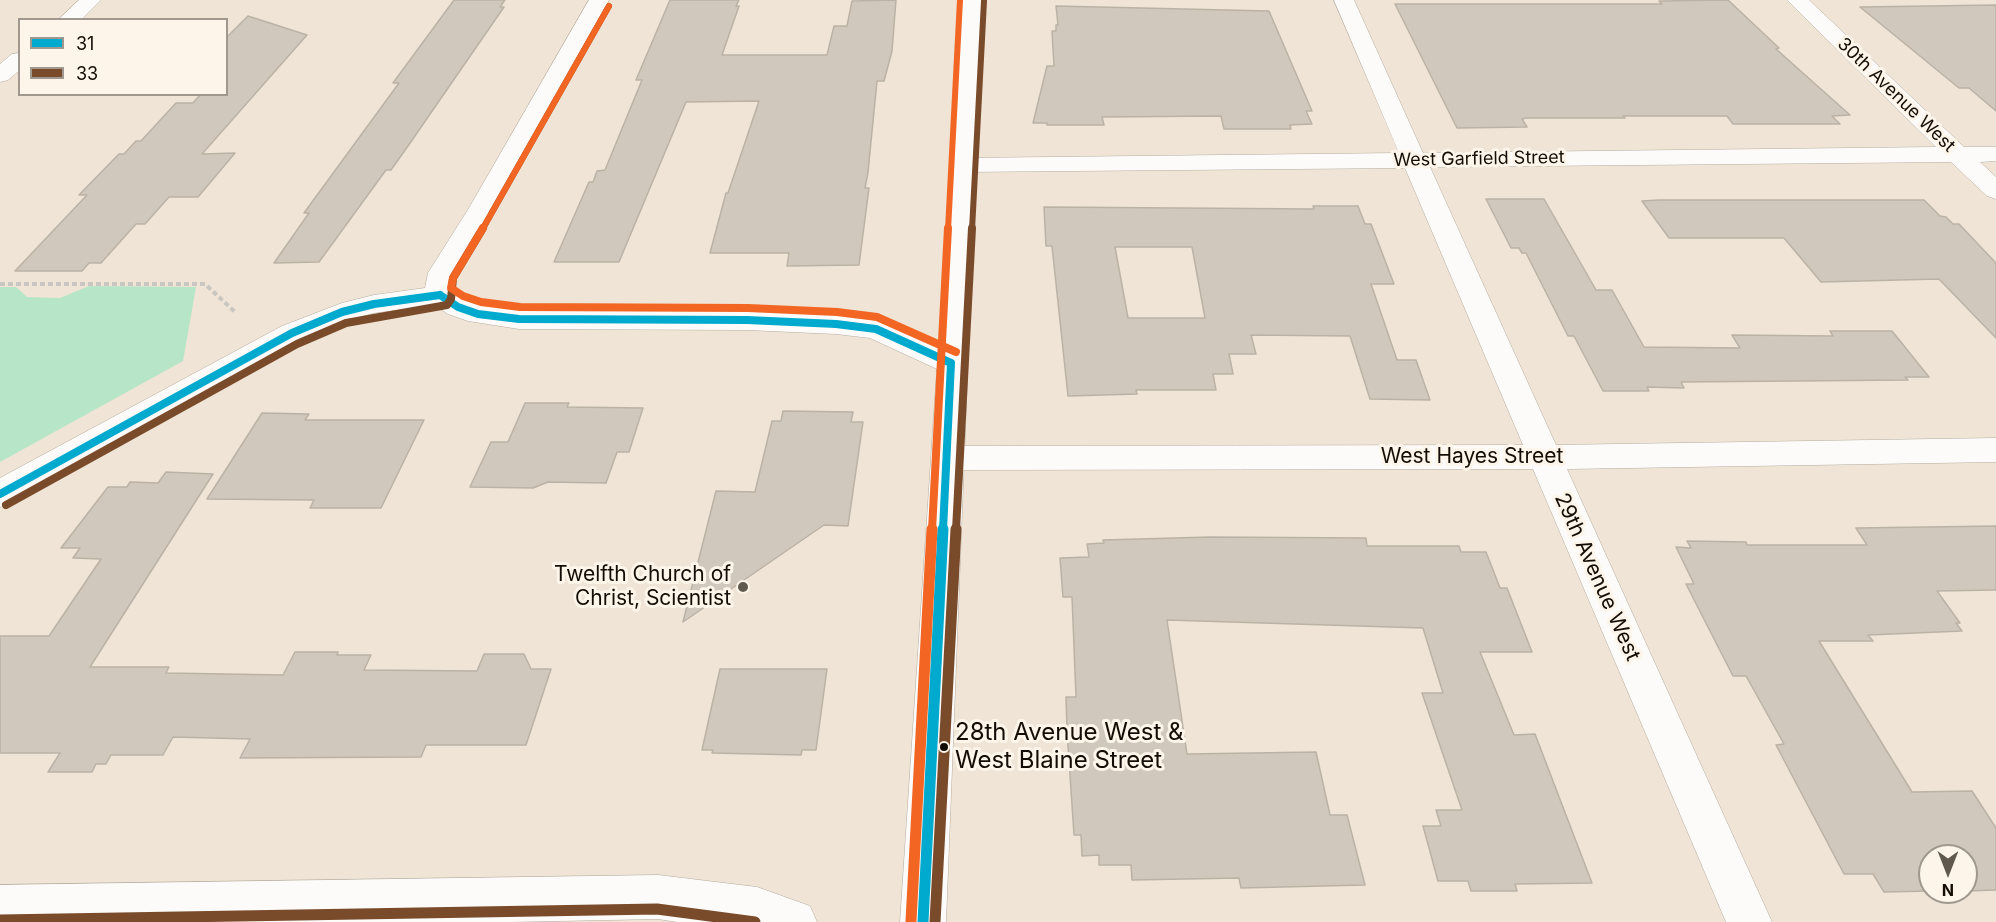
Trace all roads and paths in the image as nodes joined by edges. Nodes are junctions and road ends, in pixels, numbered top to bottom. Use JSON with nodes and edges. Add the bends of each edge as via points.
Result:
{"nodes":[{"id":1,"x":92,"y":0,"type":"edge"},
{"id":2,"x":599,"y":0,"type":"edge"},
{"id":3,"x":972,"y":0,"type":"edge"},
{"id":4,"x":1344,"y":0,"type":"edge"},
{"id":5,"x":1797,"y":0,"type":"edge"},
{"id":6,"x":70,"y":18,"type":"edge"},
{"id":7,"x":18,"y":61,"type":"edge"},
{"id":8,"x":0,"y":75,"type":"edge"},
{"id":9,"x":1996,"y":154,"type":"edge"},
{"id":10,"x":1958,"y":155,"type":"junction"},
{"id":11,"x":1413,"y":160,"type":"junction"},
{"id":12,"x":962,"y":165,"type":"junction"},
{"id":13,"x":1996,"y":191,"type":"edge"},
{"id":14,"x":0,"y":284,"type":"edge"},
{"id":15,"x":440,"y":295,"type":"junction"},
{"id":16,"x":235,"y":312,"type":"dead end"},
{"id":17,"x":951,"y":363,"type":"junction"},
{"id":18,"x":1996,"y":450,"type":"edge"},
{"id":19,"x":1545,"y":457,"type":"junction"},
{"id":20,"x":948,"y":459,"type":"junction"},
{"id":21,"x":0,"y":494,"type":"edge"},
{"id":22,"x":0,"y":908,"type":"edge"},
{"id":23,"x":794,"y":922,"type":"edge"},
{"id":24,"x":923,"y":922,"type":"edge"},
{"id":25,"x":1749,"y":922,"type":"edge"}],
"edges":[{"from":1,"to":6,"type":"street"},
{"from":2,"to":15,"type":"street","via":[[442,273]]},
{"from":3,"to":12,"type":"street"},
{"from":4,"to":11,"type":"street","name":"29th Avenue West"},
{"from":5,"to":10,"type":"street","name":"30th Avenue West"},
{"from":7,"to":8,"type":"street"},
{"from":9,"to":10,"type":"street","name":"West Garfield Street"},
{"from":10,"to":11,"type":"street","name":"West Garfield Street"},
{"from":10,"to":13,"type":"street","name":"30th Avenue West"},
{"from":11,"to":12,"type":"street","name":"West Garfield Street"},
{"from":11,"to":19,"type":"street","name":"29th Avenue West"},
{"from":12,"to":17,"type":"street"},
{"from":14,"to":16,"type":"path","via":[[205,284]]},
{"from":15,"to":17,"type":"street","via":[[478,314],[519,319],[747,320],[876,329]]},
{"from":15,"to":21,"type":"street","via":[[368,328],[233,365]]},
{"from":17,"to":20,"type":"street"},
{"from":18,"to":19,"type":"street","name":"West Hayes Street"},
{"from":19,"to":20,"type":"street","name":"West Hayes Street"},
{"from":19,"to":25,"type":"street","name":"29th Avenue West"},
{"from":20,"to":24,"type":"street"},
{"from":22,"to":23,"type":"street","via":[[658,897],[757,910]]}]}
